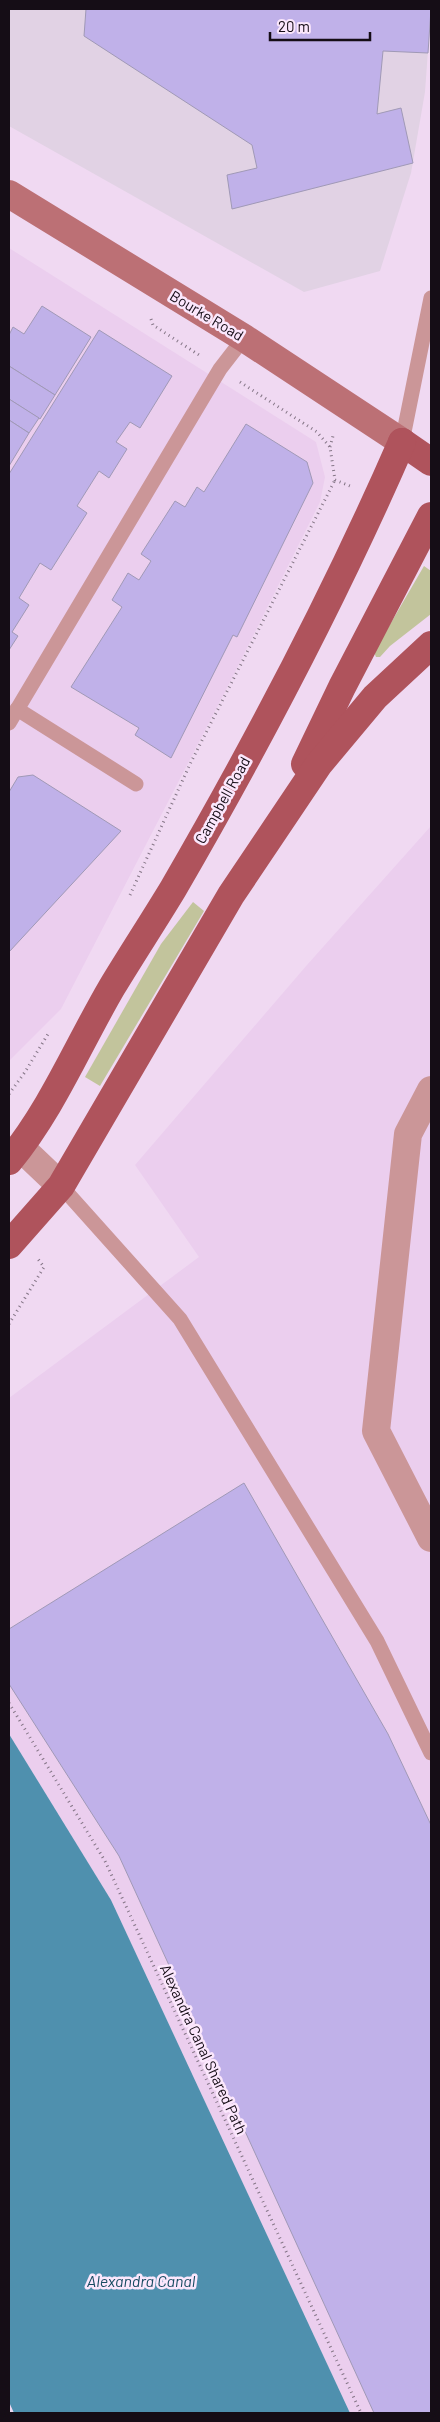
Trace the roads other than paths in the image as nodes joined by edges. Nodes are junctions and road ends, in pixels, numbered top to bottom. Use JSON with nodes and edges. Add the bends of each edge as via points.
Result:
{"nodes":[{"id":1,"x":9,"y":194,"type":"edge"},
{"id":2,"x":431,"y":298,"type":"edge"},
{"id":3,"x":244,"y":338,"type":"junction"},
{"id":4,"x":402,"y":442,"type":"junction"},
{"id":5,"x":431,"y":445,"type":"edge"},
{"id":6,"x":431,"y":462,"type":"edge"},
{"id":7,"x":431,"y":516,"type":"edge"},
{"id":8,"x":431,"y":645,"type":"edge"},
{"id":9,"x":17,"y":709,"type":"junction"},
{"id":10,"x":9,"y":723,"type":"edge"},
{"id":11,"x":136,"y":784,"type":"dead end"},
{"id":12,"x":272,"y":833,"type":"junction"},
{"id":13,"x":431,"y":1090,"type":"edge"},
{"id":14,"x":14,"y":1154,"type":"edge"},
{"id":15,"x":60,"y":1186,"type":"junction"},
{"id":16,"x":9,"y":1245,"type":"edge"},
{"id":17,"x":431,"y":1538,"type":"edge"},
{"id":18,"x":431,"y":1753,"type":"edge"}],
"edges":[{"from":1,"to":3,"type":"street","name":"Bourke Road"},
{"from":2,"to":4,"type":"lane"},
{"from":3,"to":4,"type":"street","name":"Bourke Road"},
{"from":3,"to":9,"type":"lane","via":[[220,369]]},
{"from":4,"to":5,"type":"main road","name":"Bourke Road"},
{"from":4,"to":6,"type":"main road","name":"Bourke Road"},
{"from":4,"to":14,"type":"main road","name":"Campbell Road","via":[[291,676],[172,890]]},
{"from":7,"to":12,"type":"main road","via":[[342,686]]},
{"from":8,"to":12,"type":"main road","via":[[375,697],[345,732]]},
{"from":9,"to":10,"type":"lane"},
{"from":9,"to":11,"type":"lane"},
{"from":12,"to":15,"type":"main road","via":[[231,895]]},
{"from":13,"to":17,"type":"street","via":[[408,1134],[376,1431]]},
{"from":14,"to":15,"type":"street","name":"Campbell Road"},
{"from":15,"to":16,"type":"main road"},
{"from":15,"to":18,"type":"lane","via":[[180,1319],[377,1641]]}]}
